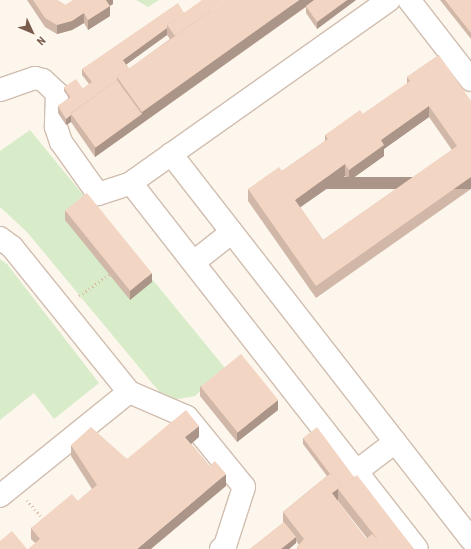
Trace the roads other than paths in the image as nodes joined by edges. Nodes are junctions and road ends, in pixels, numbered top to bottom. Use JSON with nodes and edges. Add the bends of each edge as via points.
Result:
{"nodes":[{"id":1,"x":389,"y":0,"type":"edge"},
{"id":2,"x":409,"y":0,"type":"edge"},
{"id":3,"x":471,"y":80,"type":"edge"},
{"id":4,"x":0,"y":90,"type":"edge"},
{"id":5,"x":171,"y":154,"type":"junction"},
{"id":6,"x":130,"y":183,"type":"junction"},
{"id":7,"x":232,"y":232,"type":"junction"},
{"id":8,"x":0,"y":238,"type":"edge"},
{"id":9,"x":194,"y":262,"type":"junction"},
{"id":10,"x":129,"y":392,"type":"junction"},
{"id":11,"x":395,"y":442,"type":"junction"},
{"id":12,"x":357,"y":471,"type":"junction"},
{"id":13,"x":0,"y":496,"type":"edge"},
{"id":14,"x":471,"y":540,"type":"edge"},
{"id":15,"x":221,"y":549,"type":"edge"},
{"id":16,"x":417,"y":549,"type":"edge"}],
"edges":[{"from":1,"to":5,"type":"lane"},
{"from":2,"to":3,"type":"lane"},
{"from":4,"to":6,"type":"lane","via":[[35,78],[43,80],[57,93],[56,127],[61,142],[98,194]]},
{"from":5,"to":6,"type":"lane"},
{"from":5,"to":7,"type":"lane"},
{"from":6,"to":9,"type":"lane"},
{"from":7,"to":9,"type":"lane"},
{"from":7,"to":11,"type":"lane"},
{"from":8,"to":10,"type":"lane","via":[[12,247]]},
{"from":9,"to":12,"type":"lane"},
{"from":10,"to":13,"type":"lane"},
{"from":10,"to":15,"type":"lane","via":[[187,417],[244,487],[225,546]]},
{"from":11,"to":12,"type":"lane"},
{"from":11,"to":14,"type":"lane"},
{"from":12,"to":16,"type":"lane"}]}
